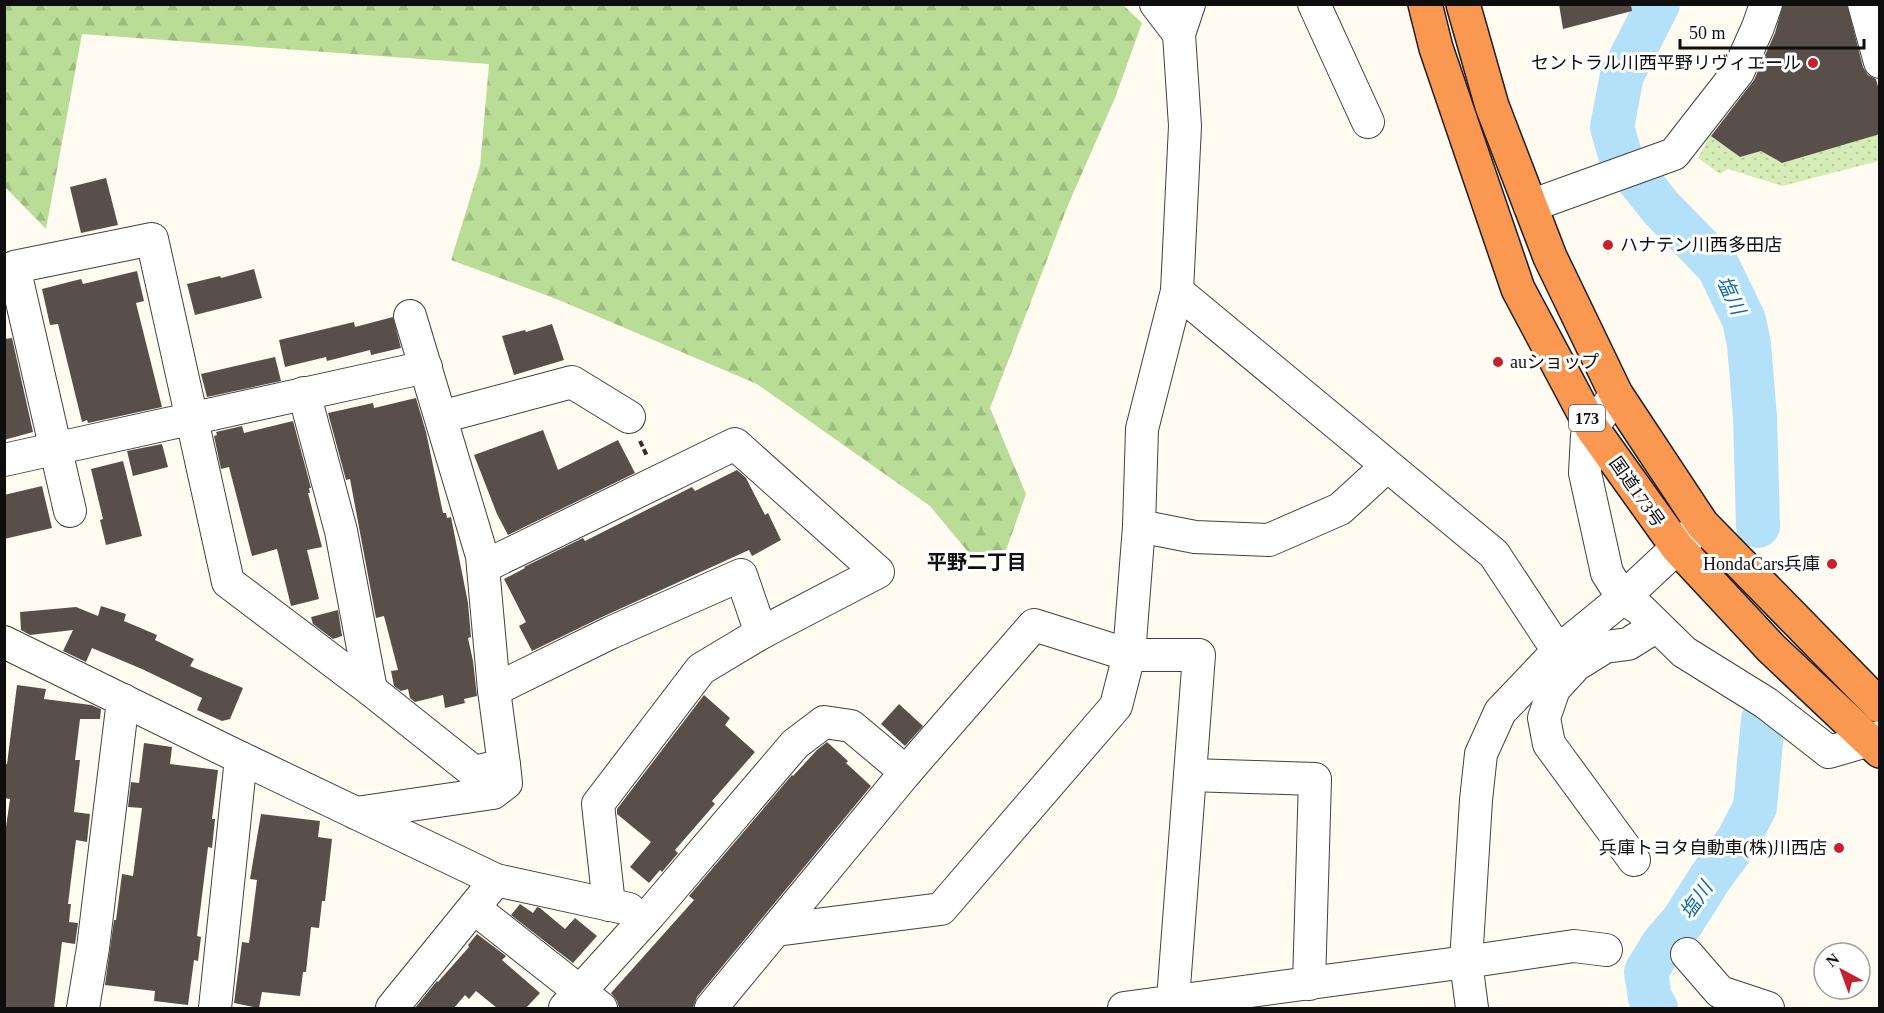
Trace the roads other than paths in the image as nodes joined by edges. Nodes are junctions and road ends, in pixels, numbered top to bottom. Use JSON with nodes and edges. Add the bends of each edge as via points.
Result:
{"nodes":[{"id":1,"x":1156,"y":4,"type":"edge"},
{"id":2,"x":1188,"y":4,"type":"edge"},
{"id":3,"x":1314,"y":4,"type":"edge"},
{"id":4,"x":1425,"y":4,"type":"edge"},
{"id":5,"x":1463,"y":4,"type":"edge"},
{"id":6,"x":1766,"y":4,"type":"edge"},
{"id":7,"x":1864,"y":4,"type":"edge"},
{"id":8,"x":1179,"y":34,"type":"junction"},
{"id":9,"x":1880,"y":62,"type":"edge"},
{"id":10,"x":1368,"y":122,"type":"dead end"},
{"id":11,"x":1530,"y":206,"type":"junction"},
{"id":12,"x":1177,"y":291,"type":"junction"},
{"id":13,"x":410,"y":316,"type":"dead end"},
{"id":14,"x":16,"y":324,"type":"edge"},
{"id":15,"x":426,"y":367,"type":"junction"},
{"id":16,"x":304,"y":393,"type":"junction"},
{"id":17,"x":1616,"y":394,"type":"junction"},
{"id":18,"x":441,"y":417,"type":"junction"},
{"id":19,"x":629,"y":417,"type":"road end"},
{"id":20,"x":192,"y":418,"type":"junction"},
{"id":21,"x":1592,"y":428,"type":"junction"},
{"id":22,"x":56,"y":448,"type":"junction"},
{"id":23,"x":4,"y":460,"type":"edge"},
{"id":24,"x":1387,"y":466,"type":"junction"},
{"id":25,"x":70,"y":511,"type":"dead end"},
{"id":26,"x":1702,"y":524,"type":"junction"},
{"id":27,"x":1139,"y":526,"type":"junction"},
{"id":28,"x":1677,"y":547,"type":"junction"},
{"id":29,"x":483,"y":567,"type":"junction"},
{"id":30,"x":1623,"y":598,"type":"junction"},
{"id":31,"x":1657,"y":626,"type":"junction"},
{"id":32,"x":761,"y":633,"type":"junction"},
{"id":33,"x":4,"y":642,"type":"edge"},
{"id":34,"x":1558,"y":651,"type":"junction"},
{"id":35,"x":1130,"y":655,"type":"junction"},
{"id":36,"x":371,"y":690,"type":"junction"},
{"id":37,"x":494,"y":690,"type":"junction"},
{"id":38,"x":123,"y":700,"type":"junction"},
{"id":39,"x":1880,"y":706,"type":"edge"},
{"id":40,"x":1876,"y":743,"type":"edge"},
{"id":41,"x":242,"y":758,"type":"junction"},
{"id":42,"x":504,"y":765,"type":"junction"},
{"id":43,"x":906,"y":772,"type":"junction"},
{"id":44,"x":1190,"y":775,"type":"junction"},
{"id":45,"x":356,"y":813,"type":"junction"},
{"id":46,"x":1634,"y":860,"type":"dead end"},
{"id":47,"x":496,"y":880,"type":"junction"},
{"id":48,"x":609,"y":905,"type":"junction"},
{"id":49,"x":474,"y":908,"type":"junction"},
{"id":50,"x":650,"y":914,"type":"junction"},
{"id":51,"x":776,"y":930,"type":"junction"},
{"id":52,"x":1606,"y":950,"type":"dead end"},
{"id":53,"x":1687,"y":954,"type":"dead end"},
{"id":54,"x":1466,"y":962,"type":"junction"},
{"id":55,"x":1309,"y":984,"type":"junction"},
{"id":56,"x":582,"y":1003,"type":"edge"},
{"id":57,"x":1174,"y":1005,"type":"edge"},
{"id":58,"x":83,"y":1008,"type":"edge"},
{"id":59,"x":215,"y":1008,"type":"edge"},
{"id":60,"x":392,"y":1008,"type":"edge"},
{"id":61,"x":711,"y":1008,"type":"edge"},
{"id":62,"x":1124,"y":1008,"type":"edge"},
{"id":63,"x":1472,"y":1008,"type":"edge"},
{"id":64,"x":1768,"y":1008,"type":"edge"}],
"edges":[{"from":1,"to":8,"type":"street"},
{"from":2,"to":8,"type":"street"},
{"from":3,"to":10,"type":"street"},
{"from":4,"to":21,"type":"highway","name":"国道173号","number":"173","via":[[1436,48],[1518,289]]},
{"from":5,"to":11,"type":"highway","name":"国道173号","number":"173","via":[[1492,106]]},
{"from":6,"to":11,"type":"street","via":[[1738,72],[1674,154]]},
{"from":7,"to":9,"type":"street"},
{"from":8,"to":12,"type":"street","via":[[1185,126]]},
{"from":11,"to":17,"type":"highway","name":"国道173号","number":"173","via":[[1550,257]]},
{"from":12,"to":24,"type":"street"},
{"from":12,"to":27,"type":"street","via":[[1142,429]]},
{"from":13,"to":15,"type":"street"},
{"from":14,"to":20,"type":"street","via":[[14,267],[152,239]]},
{"from":14,"to":22,"type":"street"},
{"from":15,"to":16,"type":"street"},
{"from":15,"to":18,"type":"street"},
{"from":16,"to":20,"type":"street"},
{"from":16,"to":36,"type":"street","via":[[341,531]]},
{"from":17,"to":21,"type":"street"},
{"from":17,"to":26,"type":"highway","name":"国道173号","number":"173"},
{"from":18,"to":19,"type":"street","via":[[572,382]]},
{"from":18,"to":29,"type":"street"},
{"from":20,"to":22,"type":"street"},
{"from":20,"to":36,"type":"street","via":[[228,582]]},
{"from":21,"to":28,"type":"highway","name":"国道173号","number":"173"},
{"from":21,"to":30,"type":"street","via":[[1587,435],[1585,473],[1607,573]]},
{"from":22,"to":23,"type":"street"},
{"from":22,"to":25,"type":"street"},
{"from":24,"to":27,"type":"street","via":[[1340,509],[1269,540],[1195,537]]},
{"from":24,"to":34,"type":"street","via":[[1494,554]]},
{"from":26,"to":28,"type":"street"},
{"from":26,"to":39,"type":"highway","name":"国道173号","number":"173"},
{"from":27,"to":35,"type":"street"},
{"from":28,"to":30,"type":"street"},
{"from":28,"to":40,"type":"highway","name":"国道173号","number":"173","via":[[1771,648]]},
{"from":29,"to":32,"type":"street","via":[[735,444],[878,572]]},
{"from":29,"to":37,"type":"street"},
{"from":30,"to":31,"type":"street"},
{"from":30,"to":34,"type":"street"},
{"from":31,"to":40,"type":"street","via":[[1684,652],[1766,703],[1829,752]]},
{"from":31,"to":46,"type":"street","via":[[1628,644],[1605,647],[1576,664],[1554,689],[1544,718],[1549,744]]},
{"from":32,"to":37,"type":"street","via":[[741,575]]},
{"from":32,"to":48,"type":"street","via":[[701,669],[598,804]]},
{"from":33,"to":38,"type":"street"},
{"from":34,"to":54,"type":"street","via":[[1500,712],[1481,754]]},
{"from":35,"to":43,"type":"street","via":[[1034,625]]},
{"from":35,"to":44,"type":"street","via":[[1199,655]]},
{"from":35,"to":51,"type":"street","via":[[1116,706],[941,909]]},
{"from":36,"to":42,"type":"street","via":[[474,772]]},
{"from":37,"to":42,"type":"street"},
{"from":38,"to":41,"type":"street"},
{"from":38,"to":58,"type":"street"},
{"from":41,"to":45,"type":"street"},
{"from":41,"to":59,"type":"street"},
{"from":42,"to":45,"type":"street","via":[[506,783],[493,792]]},
{"from":43,"to":50,"type":"street","via":[[851,726],[824,722],[795,744]]},
{"from":43,"to":51,"type":"street"},
{"from":44,"to":55,"type":"street","via":[[1315,780]]},
{"from":44,"to":57,"type":"street"},
{"from":45,"to":47,"type":"street"},
{"from":47,"to":48,"type":"street"},
{"from":47,"to":49,"type":"street"},
{"from":48,"to":50,"type":"street"},
{"from":49,"to":56,"type":"street"},
{"from":49,"to":60,"type":"street"},
{"from":50,"to":56,"type":"street"},
{"from":51,"to":61,"type":"street"},
{"from":52,"to":54,"type":"street","via":[[1574,945]]},
{"from":53,"to":64,"type":"street","via":[[1720,992]]},
{"from":54,"to":55,"type":"street"},
{"from":54,"to":63,"type":"street"},
{"from":55,"to":57,"type":"street"},
{"from":57,"to":62,"type":"street"}]}
